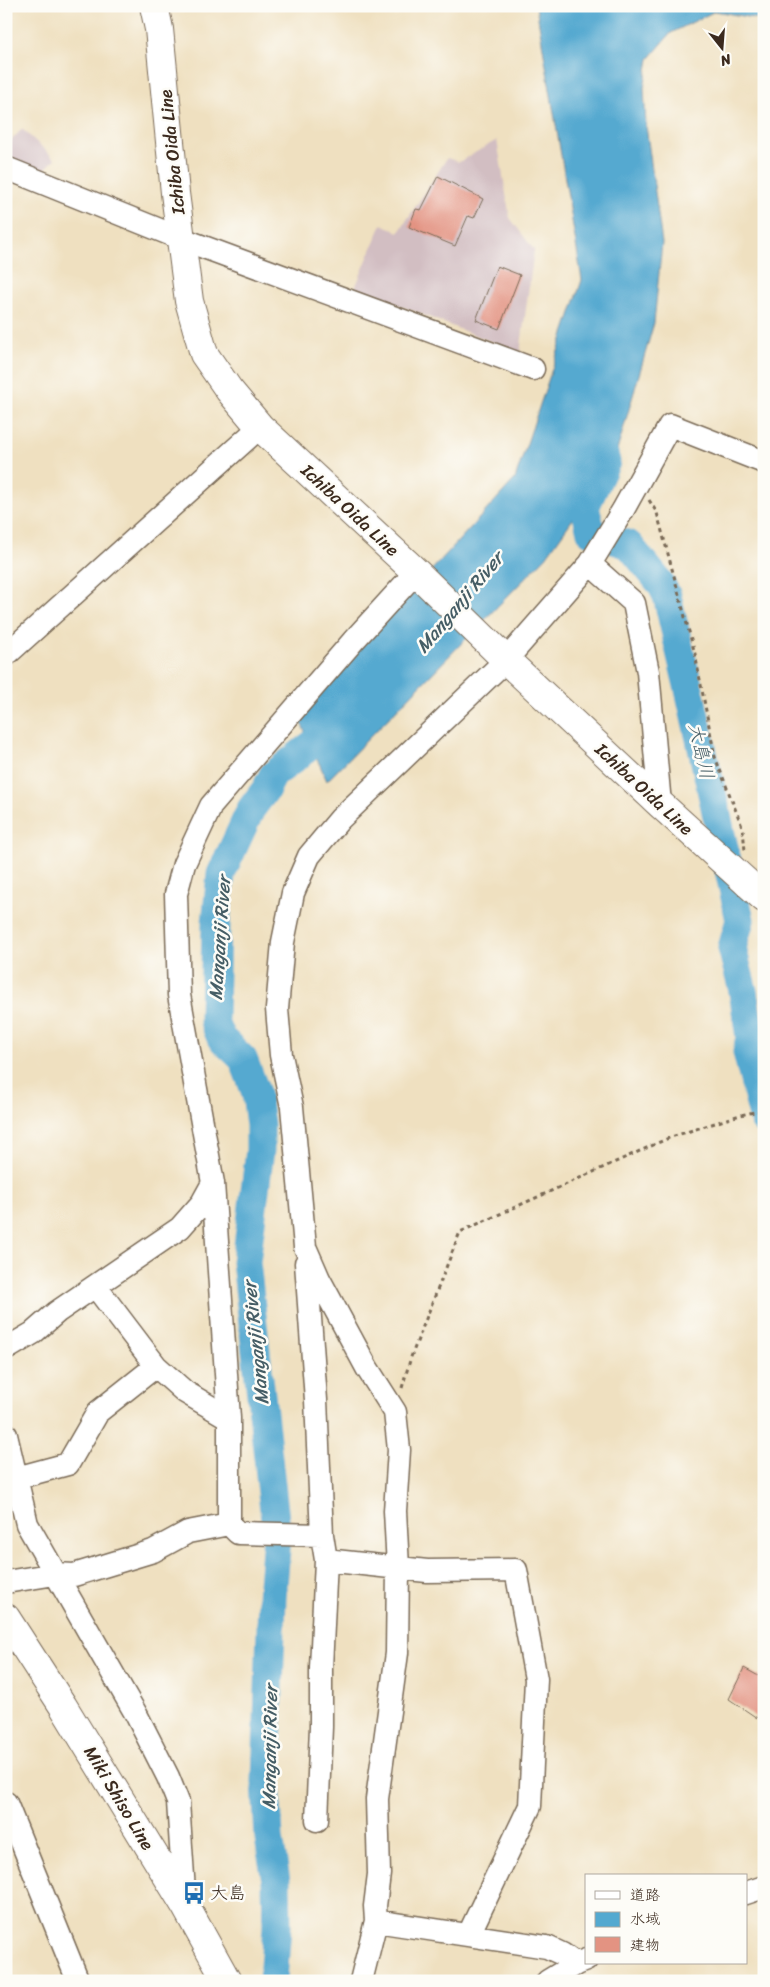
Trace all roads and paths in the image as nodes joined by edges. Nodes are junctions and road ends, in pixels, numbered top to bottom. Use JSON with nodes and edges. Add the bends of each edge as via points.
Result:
{"nodes":[{"id":1,"x":154,"y":6,"type":"edge"},
{"id":2,"x":6,"y":168,"type":"edge"},
{"id":3,"x":182,"y":239,"type":"junction"},
{"id":4,"x":533,"y":369,"type":"dead end"},
{"id":5,"x":260,"y":427,"type":"junction"},
{"id":6,"x":764,"y":462,"type":"edge"},
{"id":7,"x":638,"y":483,"type":"junction"},
{"id":8,"x":590,"y":564,"type":"junction"},
{"id":9,"x":422,"y":577,"type":"junction"},
{"id":10,"x":6,"y":655,"type":"edge"},
{"id":11,"x":502,"y":656,"type":"junction"},
{"id":12,"x":660,"y":804,"type":"junction"},
{"id":13,"x":751,"y":887,"type":"edge"},
{"id":14,"x":764,"y":1110,"type":"edge"},
{"id":15,"x":214,"y":1183,"type":"junction"},
{"id":16,"x":305,"y":1247,"type":"junction"},
{"id":17,"x":96,"y":1287,"type":"junction"},
{"id":18,"x":6,"y":1349,"type":"edge"},
{"id":19,"x":156,"y":1366,"type":"junction"},
{"id":20,"x":395,"y":1412,"type":"junction"},
{"id":21,"x":229,"y":1418,"type":"junction"},
{"id":22,"x":6,"y":1435,"type":"edge"},
{"id":23,"x":16,"y":1478,"type":"junction"},
{"id":24,"x":233,"y":1529,"type":"junction"},
{"id":25,"x":322,"y":1534,"type":"junction"},
{"id":26,"x":326,"y":1560,"type":"junction"},
{"id":27,"x":398,"y":1567,"type":"junction"},
{"id":28,"x":55,"y":1574,"type":"junction"},
{"id":29,"x":6,"y":1582,"type":"edge"},
{"id":30,"x":6,"y":1618,"type":"edge"},
{"id":31,"x":6,"y":1803,"type":"edge"},
{"id":32,"x":317,"y":1820,"type":"dead end"},
{"id":33,"x":764,"y":1887,"type":"edge"},
{"id":34,"x":748,"y":1892,"type":"edge"},
{"id":35,"x":186,"y":1907,"type":"junction"},
{"id":36,"x":376,"y":1921,"type":"junction"},
{"id":37,"x":469,"y":1934,"type":"junction"},
{"id":38,"x":581,"y":1962,"type":"edge"},
{"id":39,"x":223,"y":1974,"type":"edge"},
{"id":40,"x":78,"y":1981,"type":"edge"},
{"id":41,"x":361,"y":1981,"type":"edge"},
{"id":42,"x":548,"y":1981,"type":"edge"}],
"edges":[{"from":1,"to":3,"type":"main road","name":"Ichiba Oida Line"},
{"from":2,"to":3,"type":"street"},
{"from":3,"to":4,"type":"street"},
{"from":3,"to":5,"type":"main road","name":"Ichiba Oida Line","via":[[189,301],[204,354]]},
{"from":5,"to":9,"type":"main road","name":"Ichiba Oida Line"},
{"from":5,"to":10,"type":"street"},
{"from":6,"to":7,"type":"street","via":[[670,424]]},
{"from":7,"to":8,"type":"street"},
{"from":7,"to":13,"type":"path","via":[[657,513],[695,654],[715,757],[743,829]]},
{"from":8,"to":11,"type":"street"},
{"from":8,"to":12,"type":"street","via":[[634,603],[648,672]]},
{"from":9,"to":11,"type":"main road","name":"Ichiba Oida Line"},
{"from":9,"to":15,"type":"street","via":[[348,647],[211,806],[184,864],[176,894],[179,995]]},
{"from":11,"to":12,"type":"main road","name":"Ichiba Oida Line"},
{"from":11,"to":16,"type":"street","via":[[340,819],[309,856],[293,893],[283,942],[277,1009],[292,1107]]},
{"from":12,"to":13,"type":"main road","name":"Ichiba Oida Line"},
{"from":14,"to":20,"type":"path","via":[[671,1137],[460,1232],[411,1357]]},
{"from":15,"to":17,"type":"street","via":[[180,1228]]},
{"from":15,"to":21,"type":"street"},
{"from":16,"to":20,"type":"street","via":[[367,1368]]},
{"from":16,"to":25,"type":"street"},
{"from":17,"to":18,"type":"street"},
{"from":17,"to":19,"type":"street"},
{"from":19,"to":21,"type":"street","via":[[185,1392]]},
{"from":19,"to":23,"type":"street","via":[[98,1412],[68,1464]]},
{"from":20,"to":27,"type":"street","via":[[399,1450],[395,1511]]},
{"from":21,"to":24,"type":"street"},
{"from":22,"to":23,"type":"street"},
{"from":23,"to":28,"type":"street","via":[[27,1524]]},
{"from":24,"to":25,"type":"street"},
{"from":24,"to":28,"type":"street","via":[[188,1532],[153,1551],[74,1575]]},
{"from":25,"to":26,"type":"street"},
{"from":26,"to":27,"type":"street"},
{"from":26,"to":32,"type":"street"},
{"from":27,"to":36,"type":"street","via":[[397,1653],[377,1799],[379,1874]]},
{"from":27,"to":37,"type":"street","via":[[427,1571],[516,1570],[536,1679],[530,1806]]},
{"from":28,"to":29,"type":"street"},
{"from":28,"to":35,"type":"street","via":[[136,1714],[178,1802]]},
{"from":30,"to":35,"type":"main road","name":"Miki Shiso Line"},
{"from":31,"to":40,"type":"street"},
{"from":33,"to":34,"type":"street"},
{"from":35,"to":39,"type":"main road","name":"Miki Shiso Line"},
{"from":36,"to":37,"type":"street"},
{"from":36,"to":41,"type":"street"},
{"from":37,"to":38,"type":"street","via":[[547,1947]]},
{"from":38,"to":42,"type":"street"}]}
